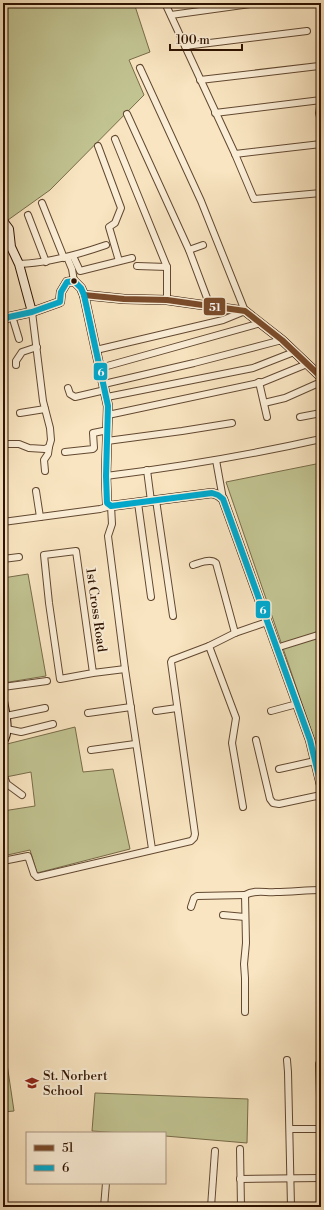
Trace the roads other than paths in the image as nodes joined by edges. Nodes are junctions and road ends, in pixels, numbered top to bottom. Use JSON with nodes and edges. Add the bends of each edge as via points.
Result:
{"nodes":[{"id":1,"x":165,"y":3,"type":"edge"},
{"id":2,"x":258,"y":3,"type":"edge"},
{"id":3,"x":170,"y":15,"type":"junction"},
{"id":4,"x":307,"y":31,"type":"dead end"},
{"id":5,"x":185,"y":46,"type":"junction"},
{"id":6,"x":319,"y":66,"type":"dead end"},
{"id":7,"x":140,"y":68,"type":"dead end"},
{"id":8,"x":200,"y":80,"type":"junction"},
{"id":9,"x":321,"y":100,"type":"edge"},
{"id":10,"x":215,"y":113,"type":"junction"},
{"id":11,"x":127,"y":114,"type":"dead end"},
{"id":12,"x":321,"y":121,"type":"edge"},
{"id":13,"x":115,"y":139,"type":"dead end"},
{"id":14,"x":321,"y":144,"type":"edge"},
{"id":15,"x":98,"y":146,"type":"dead end"},
{"id":16,"x":235,"y":154,"type":"junction"},
{"id":17,"x":321,"y":193,"type":"edge"},
{"id":18,"x":42,"y":203,"type":"dead end"},
{"id":19,"x":28,"y":215,"type":"dead end"},
{"id":20,"x":3,"y":221,"type":"edge"},
{"id":21,"x":106,"y":245,"type":"dead end"},
{"id":22,"x":203,"y":245,"type":"dead end"},
{"id":23,"x":189,"y":250,"type":"junction"},
{"id":24,"x":68,"y":257,"type":"junction"},
{"id":25,"x":132,"y":258,"type":"dead end"},
{"id":26,"x":119,"y":261,"type":"junction"},
{"id":27,"x":46,"y":262,"type":"junction"},
{"id":28,"x":19,"y":264,"type":"junction"},
{"id":29,"x":136,"y":266,"type":"dead end"},
{"id":30,"x":167,"y":267,"type":"junction"},
{"id":31,"x":80,"y":271,"type":"junction"},
{"id":32,"x":74,"y":281,"type":"junction"},
{"id":33,"x":84,"y":295,"type":"junction"},
{"id":34,"x":167,"y":300,"type":"junction"},
{"id":35,"x":210,"y":306,"type":"junction"},
{"id":36,"x":245,"y":311,"type":"junction"},
{"id":37,"x":32,"y":312,"type":"junction"},
{"id":38,"x":12,"y":316,"type":"junction"},
{"id":39,"x":3,"y":320,"type":"edge"},
{"id":40,"x":261,"y":323,"type":"junction"},
{"id":41,"x":19,"y":339,"type":"dead end"},
{"id":42,"x":282,"y":340,"type":"junction"},
{"id":43,"x":37,"y":347,"type":"junction"},
{"id":44,"x":96,"y":350,"type":"junction"},
{"id":45,"x":294,"y":352,"type":"junction"},
{"id":46,"x":307,"y":364,"type":"junction"},
{"id":47,"x":16,"y":365,"type":"dead end"},
{"id":48,"x":100,"y":368,"type":"junction"},
{"id":49,"x":321,"y":377,"type":"edge"},
{"id":50,"x":260,"y":382,"type":"junction"},
{"id":51,"x":321,"y":382,"type":"edge"},
{"id":52,"x":68,"y":388,"type":"dead end"},
{"id":53,"x":105,"y":390,"type":"junction"},
{"id":54,"x":264,"y":403,"type":"junction"},
{"id":55,"x":45,"y":409,"type":"junction"},
{"id":56,"x":20,"y":413,"type":"dead end"},
{"id":57,"x":321,"y":413,"type":"edge"},
{"id":58,"x":108,"y":415,"type":"junction"},
{"id":59,"x":267,"y":417,"type":"dead end"},
{"id":60,"x":300,"y":417,"type":"dead end"},
{"id":61,"x":232,"y":423,"type":"dead end"},
{"id":62,"x":108,"y":430,"type":"junction"},
{"id":63,"x":321,"y":439,"type":"edge"},
{"id":64,"x":107,"y":441,"type":"junction"},
{"id":65,"x":3,"y":444,"type":"edge"},
{"id":66,"x":49,"y":447,"type":"junction"},
{"id":67,"x":64,"y":452,"type":"dead end"},
{"id":68,"x":216,"y":460,"type":"junction"},
{"id":69,"x":147,"y":470,"type":"junction"},
{"id":70,"x":46,"y":471,"type":"dead end"},
{"id":71,"x":106,"y":476,"type":"junction"},
{"id":72,"x":36,"y":491,"type":"dead end"},
{"id":73,"x":224,"y":499,"type":"junction"},
{"id":74,"x":153,"y":501,"type":"junction"},
{"id":75,"x":138,"y":503,"type":"junction"},
{"id":76,"x":111,"y":506,"type":"junction"},
{"id":77,"x":40,"y":518,"type":"junction"},
{"id":78,"x":3,"y":522,"type":"edge"},
{"id":79,"x":19,"y":557,"type":"dead end"},
{"id":80,"x":3,"y":559,"type":"edge"},
{"id":81,"x":193,"y":565,"type":"dead end"},
{"id":82,"x":151,"y":597,"type":"dead end"},
{"id":83,"x":173,"y":616,"type":"dead end"},
{"id":84,"x":267,"y":622,"type":"junction"},
{"id":85,"x":235,"y":633,"type":"junction"},
{"id":86,"x":321,"y":634,"type":"edge"},
{"id":87,"x":209,"y":646,"type":"junction"},
{"id":88,"x":276,"y":648,"type":"junction"},
{"id":89,"x":125,"y":669,"type":"junction"},
{"id":90,"x":93,"y":673,"type":"junction"},
{"id":91,"x":48,"y":680,"type":"dead end"},
{"id":92,"x":3,"y":687,"type":"edge"},
{"id":93,"x":3,"y":701,"type":"edge"},
{"id":94,"x":297,"y":704,"type":"junction"},
{"id":95,"x":131,"y":707,"type":"junction"},
{"id":96,"x":45,"y":708,"type":"dead end"},
{"id":97,"x":178,"y":708,"type":"junction"},
{"id":98,"x":156,"y":711,"type":"dead end"},
{"id":99,"x":271,"y":711,"type":"dead end"},
{"id":100,"x":88,"y":713,"type":"dead end"},
{"id":101,"x":6,"y":716,"type":"junction"},
{"id":102,"x":53,"y":724,"type":"dead end"},
{"id":103,"x":7,"y":729,"type":"junction"},
{"id":104,"x":256,"y":740,"type":"dead end"},
{"id":105,"x":3,"y":741,"type":"edge"},
{"id":106,"x":136,"y":744,"type":"junction"},
{"id":107,"x":91,"y":750,"type":"dead end"},
{"id":108,"x":315,"y":761,"type":"junction"},
{"id":109,"x":279,"y":769,"type":"dead end"},
{"id":110,"x":3,"y":774,"type":"edge"},
{"id":111,"x":321,"y":785,"type":"edge"},
{"id":112,"x":22,"y":795,"type":"dead end"},
{"id":113,"x":321,"y":795,"type":"edge"},
{"id":114,"x":243,"y":807,"type":"dead end"},
{"id":115,"x":152,"y":849,"type":"junction"},
{"id":116,"x":3,"y":861,"type":"edge"},
{"id":117,"x":321,"y":890,"type":"edge"},
{"id":118,"x":245,"y":895,"type":"junction"},
{"id":119,"x":191,"y":907,"type":"dead end"},
{"id":120,"x":223,"y":915,"type":"dead end"},
{"id":121,"x":245,"y":917,"type":"junction"},
{"id":122,"x":245,"y":1012,"type":"dead end"},
{"id":123,"x":287,"y":1060,"type":"dead end"},
{"id":124,"x":318,"y":1064,"type":"dead end"},
{"id":125,"x":321,"y":1129,"type":"edge"},
{"id":126,"x":290,"y":1130,"type":"junction"},
{"id":127,"x":240,"y":1149,"type":"dead end"},
{"id":128,"x":215,"y":1151,"type":"dead end"},
{"id":129,"x":290,"y":1178,"type":"junction"},
{"id":130,"x":321,"y":1178,"type":"edge"},
{"id":131,"x":240,"y":1179,"type":"junction"},
{"id":132,"x":106,"y":1184,"type":"edge"},
{"id":133,"x":104,"y":1207,"type":"edge"},
{"id":134,"x":211,"y":1207,"type":"edge"},
{"id":135,"x":241,"y":1207,"type":"edge"},
{"id":136,"x":291,"y":1207,"type":"edge"}],
"edges":[{"from":1,"to":3,"type":"street"},
{"from":2,"to":3,"type":"street"},
{"from":3,"to":5,"type":"street"},
{"from":4,"to":5,"type":"street"},
{"from":5,"to":8,"type":"street"},
{"from":6,"to":8,"type":"street"},
{"from":7,"to":36,"type":"street","via":[[201,201]]},
{"from":8,"to":10,"type":"street"},
{"from":9,"to":10,"type":"street"},
{"from":9,"to":12,"type":"street"},
{"from":10,"to":16,"type":"street"},
{"from":11,"to":23,"type":"street"},
{"from":13,"to":30,"type":"street"},
{"from":14,"to":16,"type":"street"},
{"from":15,"to":26,"type":"street","via":[[121,208],[115,223],[108,227]]},
{"from":16,"to":17,"type":"street","via":[[254,199]]},
{"from":18,"to":24,"type":"street"},
{"from":19,"to":27,"type":"street"},
{"from":20,"to":28,"type":"street","via":[[9,229],[11,247]]},
{"from":21,"to":24,"type":"street"},
{"from":22,"to":23,"type":"street"},
{"from":23,"to":35,"type":"street"},
{"from":24,"to":27,"type":"street"},
{"from":24,"to":31,"type":"street"},
{"from":24,"to":32,"type":"street"},
{"from":25,"to":26,"type":"street"},
{"from":26,"to":31,"type":"street"},
{"from":27,"to":28,"type":"street"},
{"from":28,"to":37,"type":"street"},
{"from":29,"to":30,"type":"street"},
{"from":30,"to":34,"type":"street"},
{"from":31,"to":32,"type":"street"},
{"from":32,"to":33,"type":"street"},
{"from":32,"to":37,"type":"street","via":[[64,285],[60,302]]},
{"from":33,"to":34,"type":"street"},
{"from":33,"to":44,"type":"street"},
{"from":34,"to":35,"type":"street"},
{"from":35,"to":36,"type":"street"},
{"from":36,"to":40,"type":"street"},
{"from":36,"to":44,"type":"street","via":[[223,320]]},
{"from":37,"to":38,"type":"street"},
{"from":37,"to":43,"type":"street"},
{"from":38,"to":39,"type":"street"},
{"from":38,"to":41,"type":"street"},
{"from":40,"to":42,"type":"street"},
{"from":40,"to":48,"type":"street"},
{"from":42,"to":45,"type":"street"},
{"from":42,"to":53,"type":"street"},
{"from":43,"to":47,"type":"street","via":[[22,352]]},
{"from":43,"to":55,"type":"street"},
{"from":44,"to":48,"type":"street"},
{"from":45,"to":46,"type":"street"},
{"from":45,"to":53,"type":"street","via":[[253,368]]},
{"from":46,"to":49,"type":"street"},
{"from":46,"to":50,"type":"street"},
{"from":48,"to":53,"type":"street"},
{"from":50,"to":54,"type":"street"},
{"from":50,"to":58,"type":"street"},
{"from":51,"to":54,"type":"street","via":[[285,398]]},
{"from":52,"to":53,"type":"street","via":[[70,394],[75,397]]},
{"from":53,"to":58,"type":"street"},
{"from":54,"to":59,"type":"street"},
{"from":55,"to":56,"type":"street"},
{"from":55,"to":66,"type":"street","via":[[50,428]]},
{"from":57,"to":60,"type":"street"},
{"from":58,"to":62,"type":"street"},
{"from":61,"to":64,"type":"street"},
{"from":62,"to":64,"type":"street"},
{"from":62,"to":67,"type":"street","via":[[93,434],[93,449]]},
{"from":63,"to":68,"type":"street"},
{"from":64,"to":71,"type":"street"},
{"from":65,"to":66,"type":"street","via":[[19,444],[29,448]]},
{"from":66,"to":70,"type":"street","via":[[44,460]]},
{"from":68,"to":69,"type":"street"},
{"from":68,"to":73,"type":"street"},
{"from":69,"to":71,"type":"street"},
{"from":69,"to":74,"type":"street"},
{"from":71,"to":76,"type":"street","via":[[107,503]]},
{"from":72,"to":77,"type":"street"},
{"from":73,"to":74,"type":"street","via":[[212,493]]},
{"from":73,"to":84,"type":"street"},
{"from":74,"to":75,"type":"street"},
{"from":74,"to":83,"type":"street"},
{"from":75,"to":76,"type":"street"},
{"from":75,"to":82,"type":"street"},
{"from":76,"to":77,"type":"street"},
{"from":76,"to":89,"type":"street","via":[[112,524],[108,536]]},
{"from":77,"to":78,"type":"street"},
{"from":79,"to":80,"type":"street"},
{"from":81,"to":85,"type":"street","via":[[210,561],[216,563]]},
{"from":84,"to":85,"type":"street"},
{"from":84,"to":88,"type":"street"},
{"from":85,"to":87,"type":"street"},
{"from":86,"to":88,"type":"street"},
{"from":87,"to":97,"type":"street","via":[[172,660]]},
{"from":87,"to":114,"type":"street","via":[[236,718],[232,743]]},
{"from":88,"to":94,"type":"street"},
{"from":89,"to":90,"type":"street"},
{"from":89,"to":95,"type":"street"},
{"from":90,"to":90,"type":"street","name":"1st Cross Road","via":[[76,551],[44,555],[60,679]]},
{"from":91,"to":92,"type":"street"},
{"from":93,"to":101,"type":"street"},
{"from":94,"to":99,"type":"street"},
{"from":94,"to":108,"type":"street"},
{"from":95,"to":100,"type":"street"},
{"from":95,"to":106,"type":"street"},
{"from":96,"to":101,"type":"street"},
{"from":97,"to":98,"type":"street"},
{"from":97,"to":115,"type":"street","via":[[195,834],[191,841]]},
{"from":101,"to":103,"type":"street"},
{"from":102,"to":103,"type":"street","via":[[21,732]]},
{"from":103,"to":105,"type":"street"},
{"from":104,"to":113,"type":"street","via":[[270,799],[274,803]]},
{"from":106,"to":107,"type":"street"},
{"from":106,"to":115,"type":"street"},
{"from":108,"to":109,"type":"street"},
{"from":108,"to":111,"type":"street"},
{"from":110,"to":112,"type":"street","via":[[7,784]]},
{"from":115,"to":116,"type":"street","via":[[37,877],[28,856]]},
{"from":117,"to":118,"type":"street","via":[[262,891]]},
{"from":118,"to":119,"type":"street","via":[[197,896]]},
{"from":118,"to":121,"type":"street"},
{"from":120,"to":121,"type":"street"},
{"from":121,"to":122,"type":"street"},
{"from":123,"to":126,"type":"street"},
{"from":124,"to":125,"type":"street"},
{"from":125,"to":126,"type":"street"},
{"from":126,"to":129,"type":"street"},
{"from":127,"to":131,"type":"street"},
{"from":128,"to":134,"type":"street"},
{"from":129,"to":130,"type":"street"},
{"from":129,"to":131,"type":"street"},
{"from":129,"to":136,"type":"street"},
{"from":131,"to":135,"type":"street"},
{"from":132,"to":133,"type":"street"}]}
